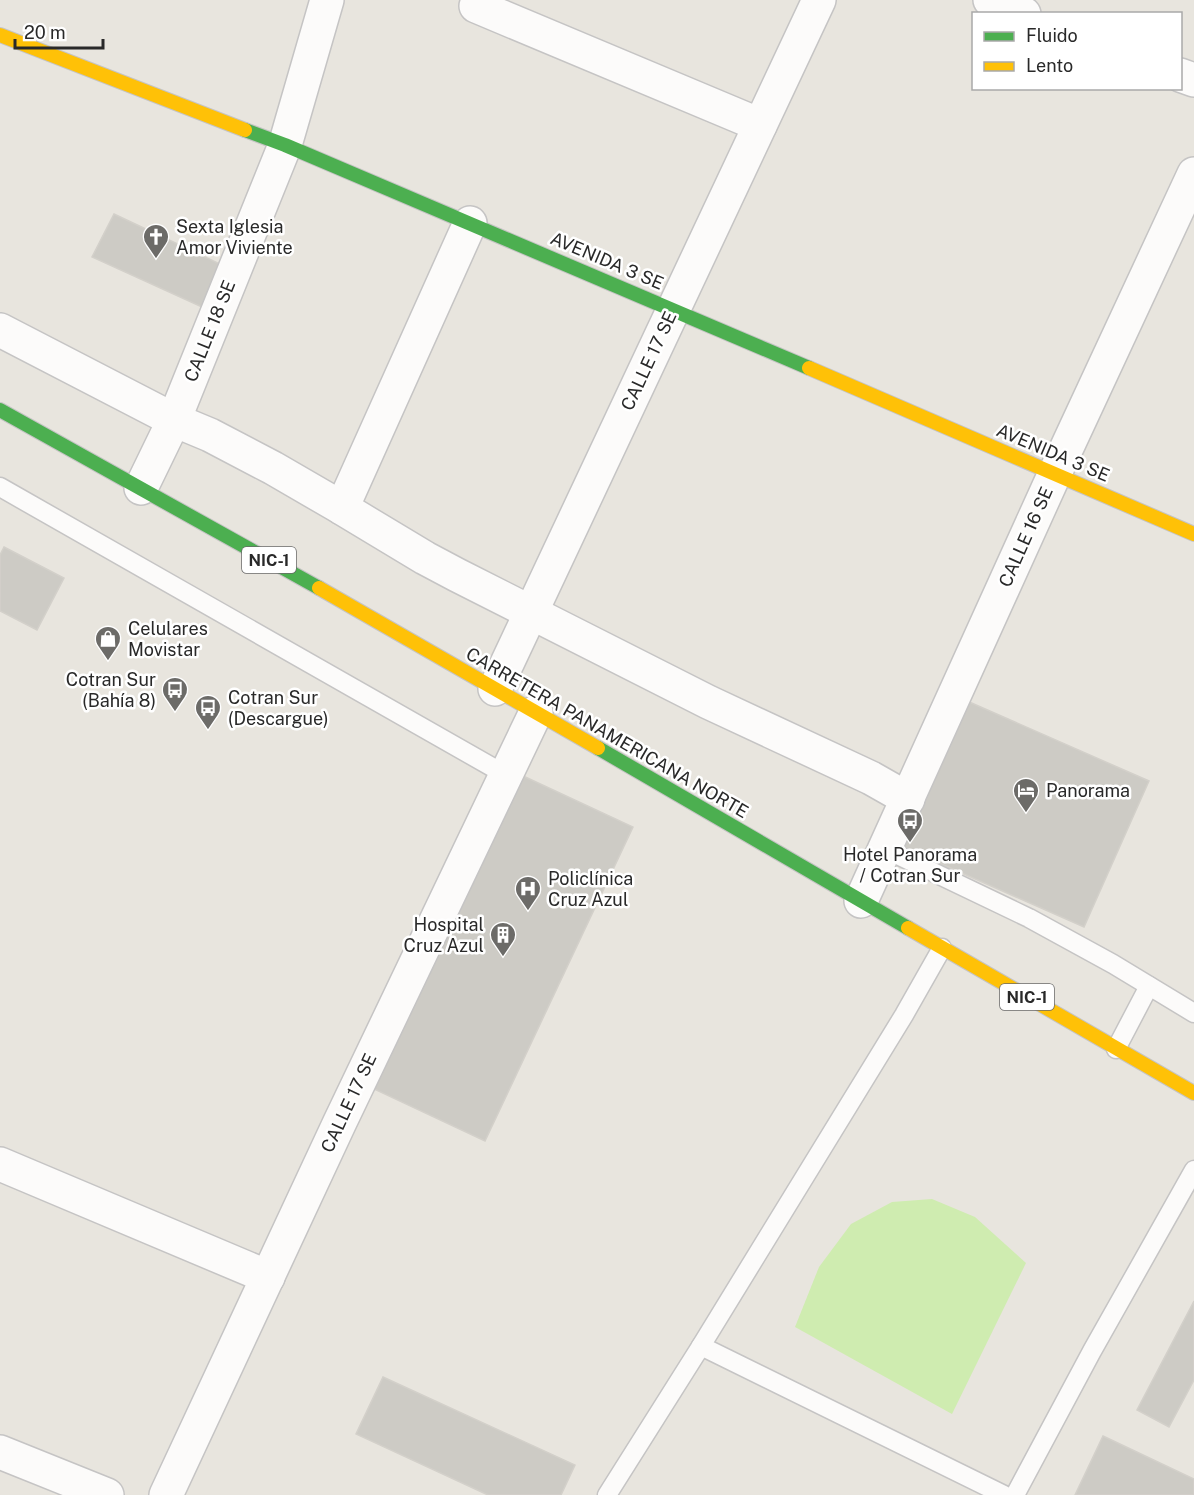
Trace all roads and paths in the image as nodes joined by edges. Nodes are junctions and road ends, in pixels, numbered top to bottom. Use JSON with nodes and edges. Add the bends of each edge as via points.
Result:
{"nodes":[{"id":1,"x":327,"y":0,"type":"edge"},
{"id":2,"x":819,"y":0,"type":"edge"},
{"id":3,"x":990,"y":0,"type":"edge"},
{"id":4,"x":476,"y":6,"type":"dead end"},
{"id":5,"x":1019,"y":12,"type":"edge"},
{"id":6,"x":0,"y":35,"type":"edge"},
{"id":7,"x":760,"y":125,"type":"junction"},
{"id":8,"x":285,"y":145,"type":"junction"},
{"id":9,"x":1194,"y":174,"type":"edge"},
{"id":10,"x":470,"y":223,"type":"junction"},
{"id":11,"x":674,"y":309,"type":"junction"},
{"id":12,"x":0,"y":330,"type":"edge"},
{"id":13,"x":0,"y":410,"type":"edge"},
{"id":14,"x":174,"y":420,"type":"junction"},
{"id":15,"x":1055,"y":473,"type":"junction"},
{"id":16,"x":0,"y":487,"type":"edge"},
{"id":17,"x":141,"y":489,"type":"junction"},
{"id":18,"x":342,"y":508,"type":"junction"},
{"id":19,"x":1194,"y":534,"type":"edge"},
{"id":20,"x":531,"y":611,"type":"junction"},
{"id":21,"x":495,"y":689,"type":"junction"},
{"id":22,"x":536,"y":712,"type":"junction"},
{"id":23,"x":506,"y":775,"type":"junction"},
{"id":24,"x":908,"y":798,"type":"junction"},
{"id":25,"x":885,"y":849,"type":"junction"},
{"id":26,"x":861,"y":901,"type":"junction"},
{"id":27,"x":942,"y":948,"type":"junction"},
{"id":28,"x":1149,"y":986,"type":"junction"},
{"id":29,"x":1194,"y":1013,"type":"edge"},
{"id":30,"x":1116,"y":1048,"type":"junction"},
{"id":31,"x":1194,"y":1093,"type":"edge"},
{"id":32,"x":0,"y":1164,"type":"edge"},
{"id":33,"x":1194,"y":1170,"type":"edge"},
{"id":34,"x":268,"y":1277,"type":"junction"},
{"id":35,"x":701,"y":1346,"type":"junction"},
{"id":36,"x":0,"y":1452,"type":"edge"},
{"id":37,"x":108,"y":1495,"type":"edge"},
{"id":38,"x":166,"y":1495,"type":"edge"},
{"id":39,"x":607,"y":1495,"type":"edge"},
{"id":40,"x":1004,"y":1495,"type":"edge"},
{"id":41,"x":1015,"y":1495,"type":"edge"}],
"edges":[{"from":1,"to":8,"type":"street","name":"CALLE 18 SE"},
{"from":2,"to":7,"type":"street","name":"CALLE 17 SE"},
{"from":3,"to":5,"type":"street"},
{"from":4,"to":7,"type":"street"},
{"from":6,"to":8,"type":"main road","name":"AVENIDA 3 SE"},
{"from":7,"to":11,"type":"street","name":"CALLE 17 SE"},
{"from":8,"to":10,"type":"main road","name":"AVENIDA 3 SE"},
{"from":8,"to":14,"type":"street","name":"CALLE 18 SE"},
{"from":9,"to":15,"type":"street","name":"CALLE 16 SE"},
{"from":10,"to":11,"type":"main road","name":"AVENIDA 3 SE"},
{"from":10,"to":18,"type":"street"},
{"from":11,"to":15,"type":"main road","name":"AVENIDA 3 SE"},
{"from":11,"to":20,"type":"street","name":"CALLE 17 SE"},
{"from":12,"to":14,"type":"street"},
{"from":13,"to":17,"type":"main road","name":"CARRETERA PANAMERICANA NORTE","number":"NIC-1"},
{"from":14,"to":17,"type":"street","name":"CALLE 18 SE"},
{"from":14,"to":18,"type":"street","via":[[273,468]]},
{"from":15,"to":19,"type":"main road","name":"AVENIDA 3 SE"},
{"from":15,"to":24,"type":"street","name":"CALLE 16 SE"},
{"from":16,"to":23,"type":"lane"},
{"from":17,"to":21,"type":"main road","name":"CARRETERA PANAMERICANA NORTE","number":"NIC-1"},
{"from":18,"to":20,"type":"street","via":[[425,558]]},
{"from":20,"to":21,"type":"street","name":"CALLE 17 SE"},
{"from":20,"to":24,"type":"street"},
{"from":21,"to":22,"type":"main road","name":"CARRETERA PANAMERICANA NORTE","number":"NIC-1"},
{"from":22,"to":23,"type":"street","name":"CALLE 17 SE"},
{"from":22,"to":26,"type":"main road","name":"CARRETERA PANAMERICANA NORTE","number":"NIC-1"},
{"from":23,"to":34,"type":"street","name":"CALLE 17 SE"},
{"from":24,"to":25,"type":"street","name":"CALLE 16 SE"},
{"from":25,"to":26,"type":"street","name":"CALLE 16 SE"},
{"from":25,"to":28,"type":"lane","via":[[1029,918]]},
{"from":26,"to":27,"type":"main road","name":"CARRETERA PANAMERICANA NORTE","number":"NIC-1"},
{"from":27,"to":30,"type":"main road","name":"CARRETERA PANAMERICANA NORTE","number":"NIC-1"},
{"from":27,"to":35,"type":"lane"},
{"from":28,"to":29,"type":"lane"},
{"from":28,"to":30,"type":"lane"},
{"from":30,"to":31,"type":"main road","name":"CARRETERA PANAMERICANA NORTE","number":"NIC-1"},
{"from":32,"to":34,"type":"street"},
{"from":33,"to":41,"type":"lane"},
{"from":34,"to":38,"type":"street","name":"CALLE 17 SE"},
{"from":35,"to":39,"type":"lane"},
{"from":35,"to":40,"type":"lane"},
{"from":36,"to":37,"type":"street"}]}
